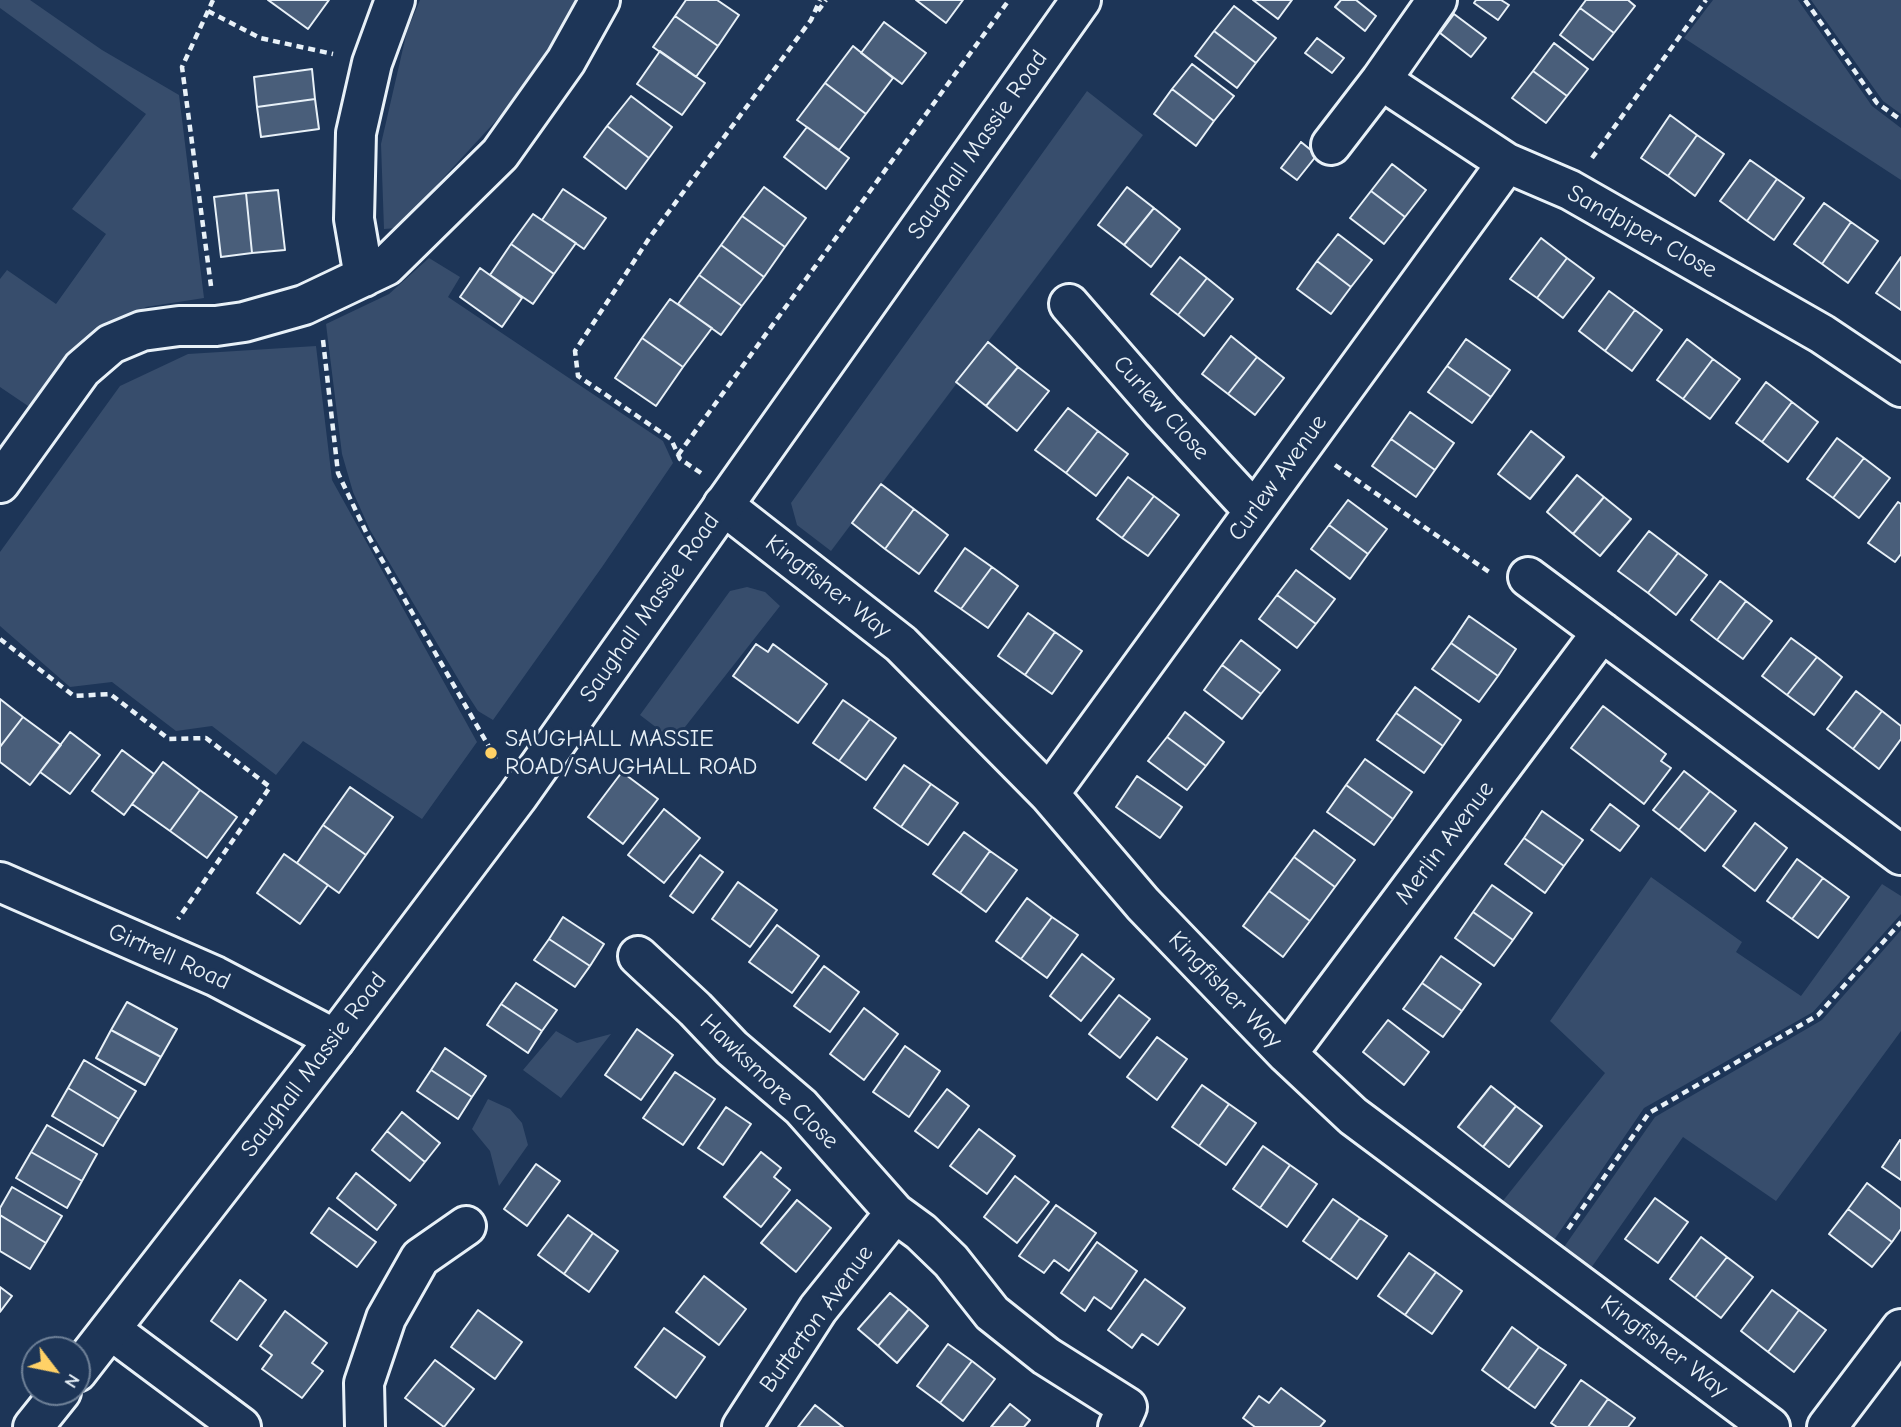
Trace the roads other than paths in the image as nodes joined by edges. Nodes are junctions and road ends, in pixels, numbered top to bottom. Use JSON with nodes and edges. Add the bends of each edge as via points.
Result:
{"nodes":[{"id":1,"x":395,"y":0,"type":"edge"},
{"id":2,"x":600,"y":0,"type":"edge"},
{"id":3,"x":1081,"y":0,"type":"edge"},
{"id":4,"x":1437,"y":0,"type":"edge"},
{"id":5,"x":1381,"y":80,"type":"junction"},
{"id":6,"x":1331,"y":145,"type":"dead end"},
{"id":7,"x":1507,"y":163,"type":"junction"},
{"id":8,"x":364,"y":276,"type":"junction"},
{"id":9,"x":1069,"y":304,"type":"dead end"},
{"id":10,"x":1901,"y":387,"type":"edge"},
{"id":11,"x":0,"y":483,"type":"edge"},
{"id":12,"x":727,"y":499,"type":"junction"},
{"id":13,"x":1254,"y":510,"type":"junction"},
{"id":14,"x":1528,"y":577,"type":"road end"},
{"id":15,"x":1602,"y":632,"type":"junction"},
{"id":16,"x":1049,"y":794,"type":"junction"},
{"id":17,"x":1901,"y":855,"type":"edge"},
{"id":18,"x":0,"y":882,"type":"edge"},
{"id":19,"x":638,"y":956,"type":"dead end"},
{"id":20,"x":335,"y":1039,"type":"junction"},
{"id":21,"x":1287,"y":1054,"type":"junction"},
{"id":22,"x":895,"y":1213,"type":"junction"},
{"id":23,"x":466,"y":1226,"type":"dead end"},
{"id":24,"x":1901,"y":1329,"type":"edge"},
{"id":25,"x":111,"y":1330,"type":"junction"},
{"id":26,"x":91,"y":1355,"type":"edge"},
{"id":27,"x":50,"y":1406,"type":"edge"},
{"id":28,"x":33,"y":1427,"type":"edge"},
{"id":29,"x":241,"y":1427,"type":"edge"},
{"id":30,"x":365,"y":1427,"type":"edge"},
{"id":31,"x":741,"y":1427,"type":"edge"},
{"id":32,"x":1118,"y":1427,"type":"edge"},
{"id":33,"x":1770,"y":1427,"type":"edge"},
{"id":34,"x":1827,"y":1427,"type":"edge"}],
"edges":[{"from":1,"to":8,"type":"street","via":[[372,63],[356,133],[354,219]]},
{"from":2,"to":8,"type":"street","via":[[566,61],[500,154],[386,266]]},
{"from":3,"to":12,"type":"street","name":"Saughall Massie Road"},
{"from":4,"to":5,"type":"street"},
{"from":5,"to":6,"type":"street"},
{"from":5,"to":7,"type":"street","name":"Sandpiper Close"},
{"from":7,"to":10,"type":"street","name":"Sandpiper Close","via":[[1570,190],[1822,334]]},
{"from":7,"to":13,"type":"street","name":"Curlew Avenue"},
{"from":8,"to":11,"type":"street","via":[[304,305],[268,315],[216,326],[142,331],[111,344],[82,369]]},
{"from":9,"to":13,"type":"street","name":"Curlew Close"},
{"from":12,"to":16,"type":"street","name":"Kingfisher Way","via":[[901,644]]},
{"from":12,"to":20,"type":"street","name":"Saughall Massie Road","via":[[518,796]]},
{"from":13,"to":16,"type":"street","name":"Curlew Avenue"},
{"from":14,"to":15,"type":"street"},
{"from":15,"to":17,"type":"street"},
{"from":15,"to":21,"type":"street","name":"Merlin Avenue"},
{"from":16,"to":21,"type":"street","name":"Kingfisher Way","via":[[1143,904]]},
{"from":18,"to":20,"type":"street","name":"Girtrell Road","via":[[215,976]]},
{"from":19,"to":22,"type":"street","name":"Hawksmore Close","via":[[801,1108]]},
{"from":20,"to":25,"type":"street","name":"Saughall Massie Road"},
{"from":21,"to":33,"type":"street","name":"Kingfisher Way","via":[[1353,1116]]},
{"from":22,"to":31,"type":"street","name":"Butterton Avenue","via":[[818,1309]]},
{"from":22,"to":32,"type":"street","name":"Hawksmore Close","via":[[951,1261],[992,1313],[1045,1356],[1127,1407]]},
{"from":23,"to":30,"type":"street","via":[[420,1258],[386,1318],[364,1383]]},
{"from":24,"to":34,"type":"street"},
{"from":25,"to":26,"type":"street","name":"Saughall Massie Road"},
{"from":25,"to":29,"type":"street"},
{"from":27,"to":28,"type":"street"}]}
